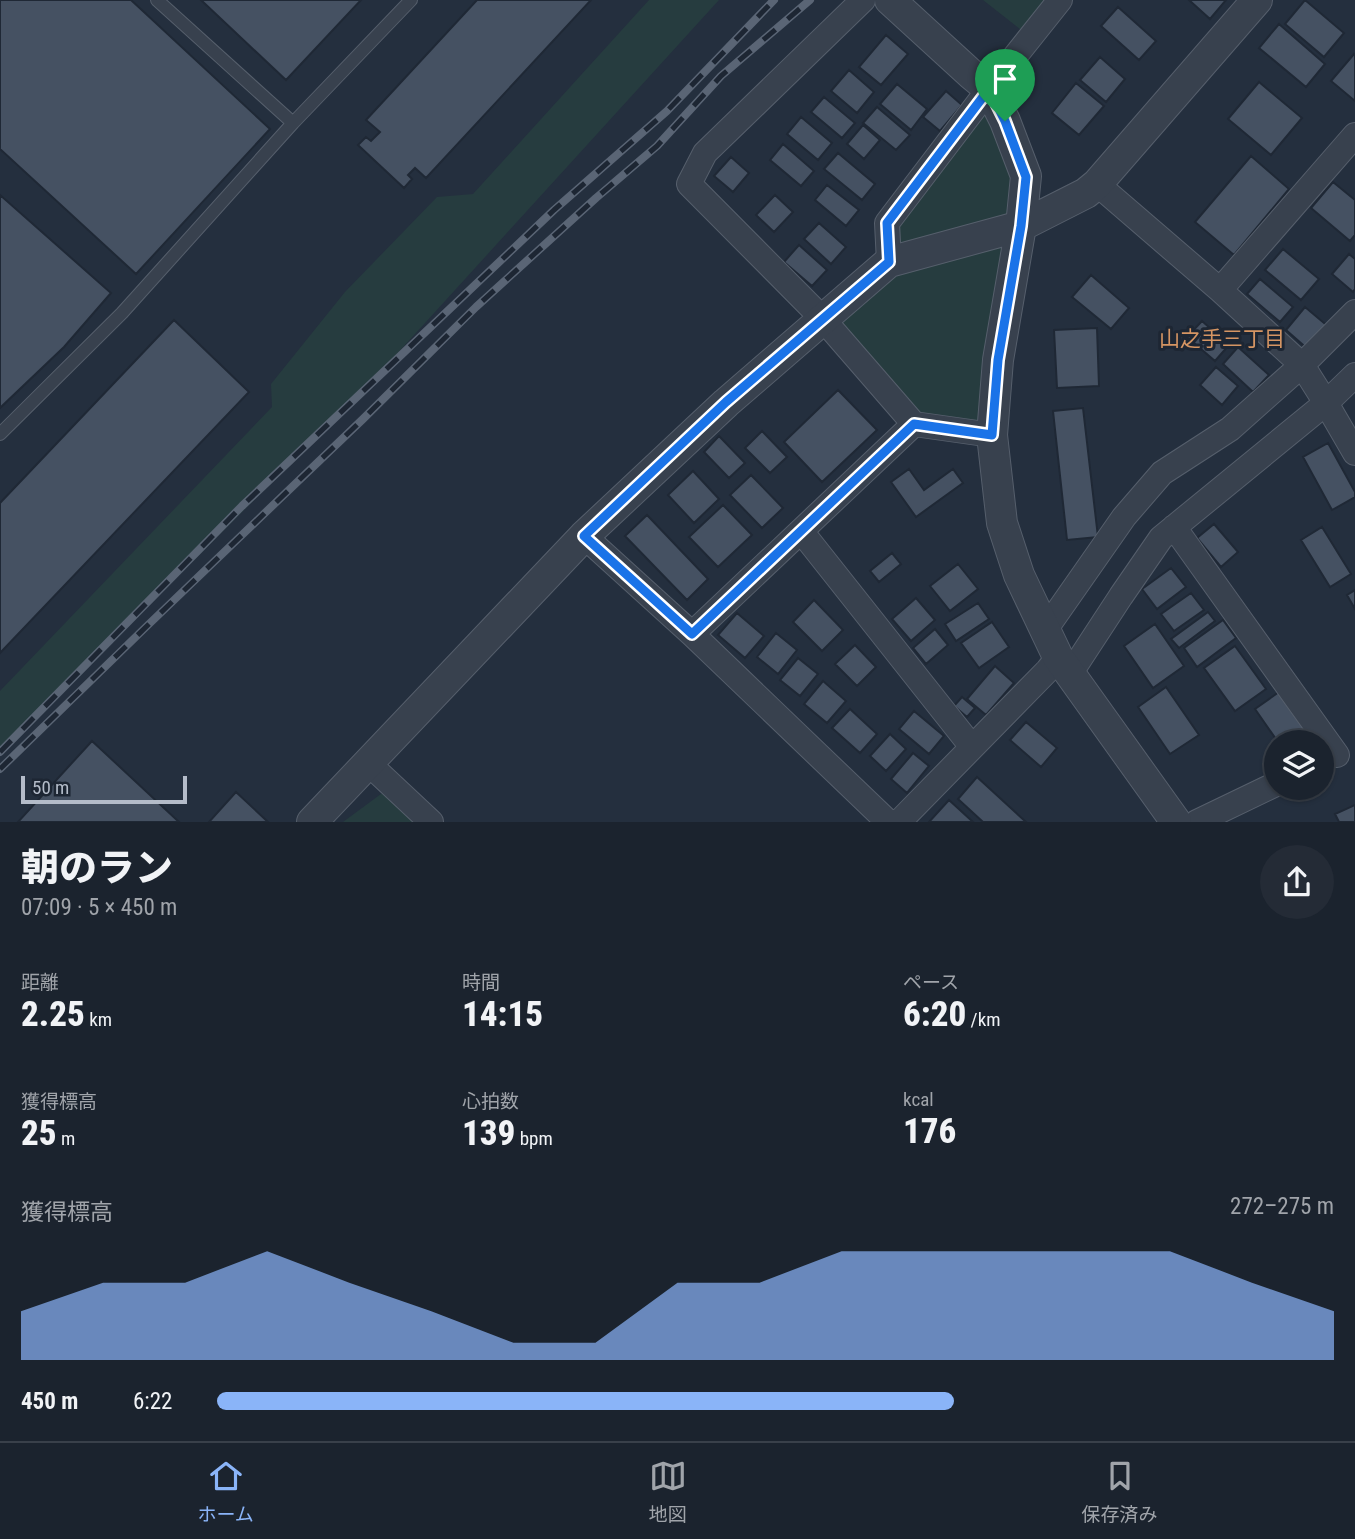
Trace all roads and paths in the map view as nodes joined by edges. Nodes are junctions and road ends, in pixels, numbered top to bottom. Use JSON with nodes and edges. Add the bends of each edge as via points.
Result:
{"nodes":[{"id":1,"x":157,"y":0,"type":"edge"},
{"id":2,"x":411,"y":0,"type":"edge"},
{"id":3,"x":863,"y":0,"type":"edge"},
{"id":4,"x":890,"y":0,"type":"edge"},
{"id":5,"x":1060,"y":0,"type":"edge"},
{"id":6,"x":1257,"y":0,"type":"edge"},
{"id":7,"x":989,"y":89,"type":"junction"},
{"id":8,"x":293,"y":123,"type":"junction"},
{"id":9,"x":1355,"y":135,"type":"edge"},
{"id":10,"x":1097,"y":184,"type":"junction"},
{"id":11,"x":1021,"y":226,"type":"junction"},
{"id":12,"x":889,"y":262,"type":"junction"},
{"id":13,"x":1220,"y":290,"type":"junction"},
{"id":14,"x":1355,"y":312,"type":"edge"},
{"id":15,"x":822,"y":318,"type":"junction"},
{"id":16,"x":1302,"y":365,"type":"junction"},
{"id":17,"x":1355,"y":375,"type":"edge"},
{"id":18,"x":1326,"y":403,"type":"junction"},
{"id":19,"x":914,"y":424,"type":"junction"},
{"id":20,"x":0,"y":434,"type":"edge"},
{"id":21,"x":992,"y":435,"type":"junction"},
{"id":22,"x":1355,"y":453,"type":"edge"},
{"id":23,"x":1174,"y":527,"type":"junction"},
{"id":24,"x":801,"y":531,"type":"junction"},
{"id":25,"x":584,"y":536,"type":"junction"},
{"id":26,"x":1045,"y":631,"type":"junction"},
{"id":27,"x":692,"y":634,"type":"junction"},
{"id":28,"x":1064,"y":666,"type":"junction"},
{"id":29,"x":972,"y":747,"type":"junction"},
{"id":30,"x":1338,"y":754,"type":"edge"},
{"id":31,"x":368,"y":763,"type":"junction"},
{"id":32,"x":1264,"y":790,"type":"edge"},
{"id":33,"x":312,"y":821,"type":"edge"},
{"id":34,"x":431,"y":821,"type":"edge"},
{"id":35,"x":888,"y":821,"type":"edge"},
{"id":36,"x":900,"y":821,"type":"edge"},
{"id":37,"x":1175,"y":821,"type":"edge"},
{"id":38,"x":1197,"y":821,"type":"edge"}],
"edges":[{"from":1,"to":8,"type":"lane"},
{"from":2,"to":8,"type":"lane"},
{"from":3,"to":15,"type":"street","via":[[705,153],[689,184]]},
{"from":4,"to":7,"type":"street"},
{"from":5,"to":7,"type":"street"},
{"from":6,"to":10,"type":"street"},
{"from":7,"to":11,"type":"street","via":[[1026,177]]},
{"from":7,"to":12,"type":"street","via":[[887,223]]},
{"from":8,"to":20,"type":"lane","via":[[122,313]]},
{"from":9,"to":13,"type":"street"},
{"from":10,"to":11,"type":"street"},
{"from":10,"to":13,"type":"street"},
{"from":11,"to":12,"type":"street"},
{"from":11,"to":21,"type":"street","via":[[998,360]]},
{"from":12,"to":15,"type":"street"},
{"from":13,"to":16,"type":"street"},
{"from":14,"to":16,"type":"street"},
{"from":15,"to":19,"type":"street"},
{"from":15,"to":25,"type":"street"},
{"from":16,"to":18,"type":"street"},
{"from":16,"to":26,"type":"street","via":[[1230,429],[1162,473],[1124,517]]},
{"from":17,"to":18,"type":"street"},
{"from":18,"to":22,"type":"street"},
{"from":18,"to":23,"type":"street"},
{"from":19,"to":21,"type":"street"},
{"from":19,"to":24,"type":"street"},
{"from":21,"to":26,"type":"street","via":[[1002,523]]},
{"from":23,"to":28,"type":"street"},
{"from":23,"to":30,"type":"street"},
{"from":24,"to":27,"type":"street"},
{"from":24,"to":29,"type":"street"},
{"from":25,"to":27,"type":"street"},
{"from":25,"to":31,"type":"street"},
{"from":26,"to":28,"type":"street"},
{"from":27,"to":35,"type":"street"},
{"from":28,"to":29,"type":"street","via":[[1048,670]]},
{"from":28,"to":37,"type":"street"},
{"from":29,"to":36,"type":"street"},
{"from":31,"to":33,"type":"street"},
{"from":31,"to":34,"type":"street"},
{"from":32,"to":38,"type":"street"}]}
